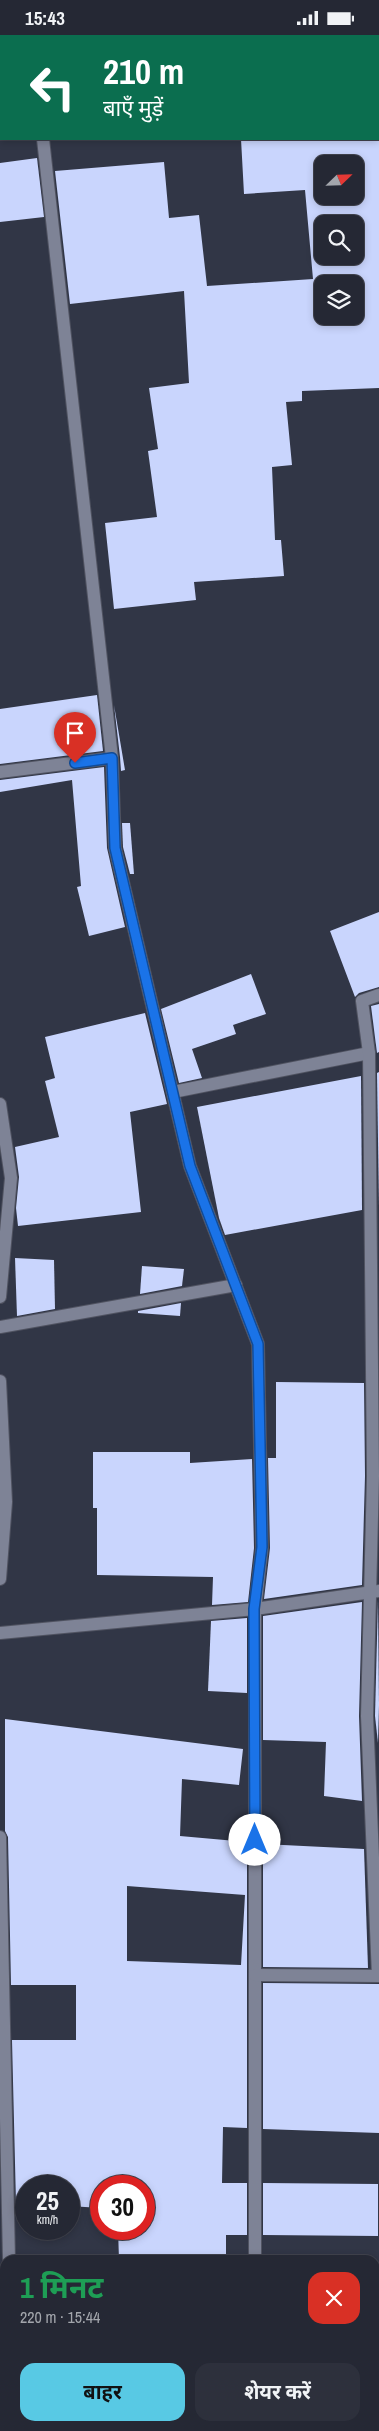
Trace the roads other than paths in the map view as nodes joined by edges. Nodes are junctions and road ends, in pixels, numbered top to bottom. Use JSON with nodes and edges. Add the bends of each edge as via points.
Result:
{"nodes":[{"id":1,"x":43,"y":140,"type":"edge"},
{"id":2,"x":112,"y":758,"type":"junction"},
{"id":3,"x":0,"y":772,"type":"edge"},
{"id":4,"x":379,"y":995,"type":"edge"},
{"id":5,"x":369,"y":1053,"type":"junction"},
{"id":6,"x":173,"y":1092,"type":"junction"},
{"id":7,"x":0,"y":1104,"type":"edge"},
{"id":8,"x":236,"y":1285,"type":"junction"},
{"id":9,"x":0,"y":1297,"type":"edge"},
{"id":10,"x":0,"y":1327,"type":"edge"},
{"id":11,"x":0,"y":1381,"type":"edge"},
{"id":12,"x":0,"y":1579,"type":"edge"},
{"id":13,"x":374,"y":1591,"type":"edge"},
{"id":14,"x":254,"y":1609,"type":"junction"},
{"id":15,"x":0,"y":1633,"type":"edge"},
{"id":16,"x":0,"y":1837,"type":"edge"},
{"id":17,"x":255,"y":1975,"type":"junction"},
{"id":18,"x":9,"y":2255,"type":"edge"},
{"id":19,"x":255,"y":2255,"type":"edge"}],
"edges":[{"from":1,"to":2,"type":"street"},
{"from":2,"to":3,"type":"street"},
{"from":2,"to":6,"type":"street","via":[[115,848]]},
{"from":4,"to":5,"type":"street","via":[[362,1001]]},
{"from":5,"to":6,"type":"street"},
{"from":5,"to":13,"type":"street"},
{"from":6,"to":8,"type":"street","via":[[190,1166]]},
{"from":7,"to":9,"type":"street","via":[[11,1179]]},
{"from":8,"to":10,"type":"street"},
{"from":8,"to":14,"type":"street","via":[[258,1344],[262,1547]]},
{"from":11,"to":12,"type":"street","via":[[6,1502]]},
{"from":13,"to":14,"type":"street"},
{"from":13,"to":17,"type":"street","via":[[367,1716],[378,1976]]},
{"from":14,"to":15,"type":"street"},
{"from":14,"to":17,"type":"street"},
{"from":16,"to":18,"type":"street"},
{"from":17,"to":19,"type":"street"}]}
